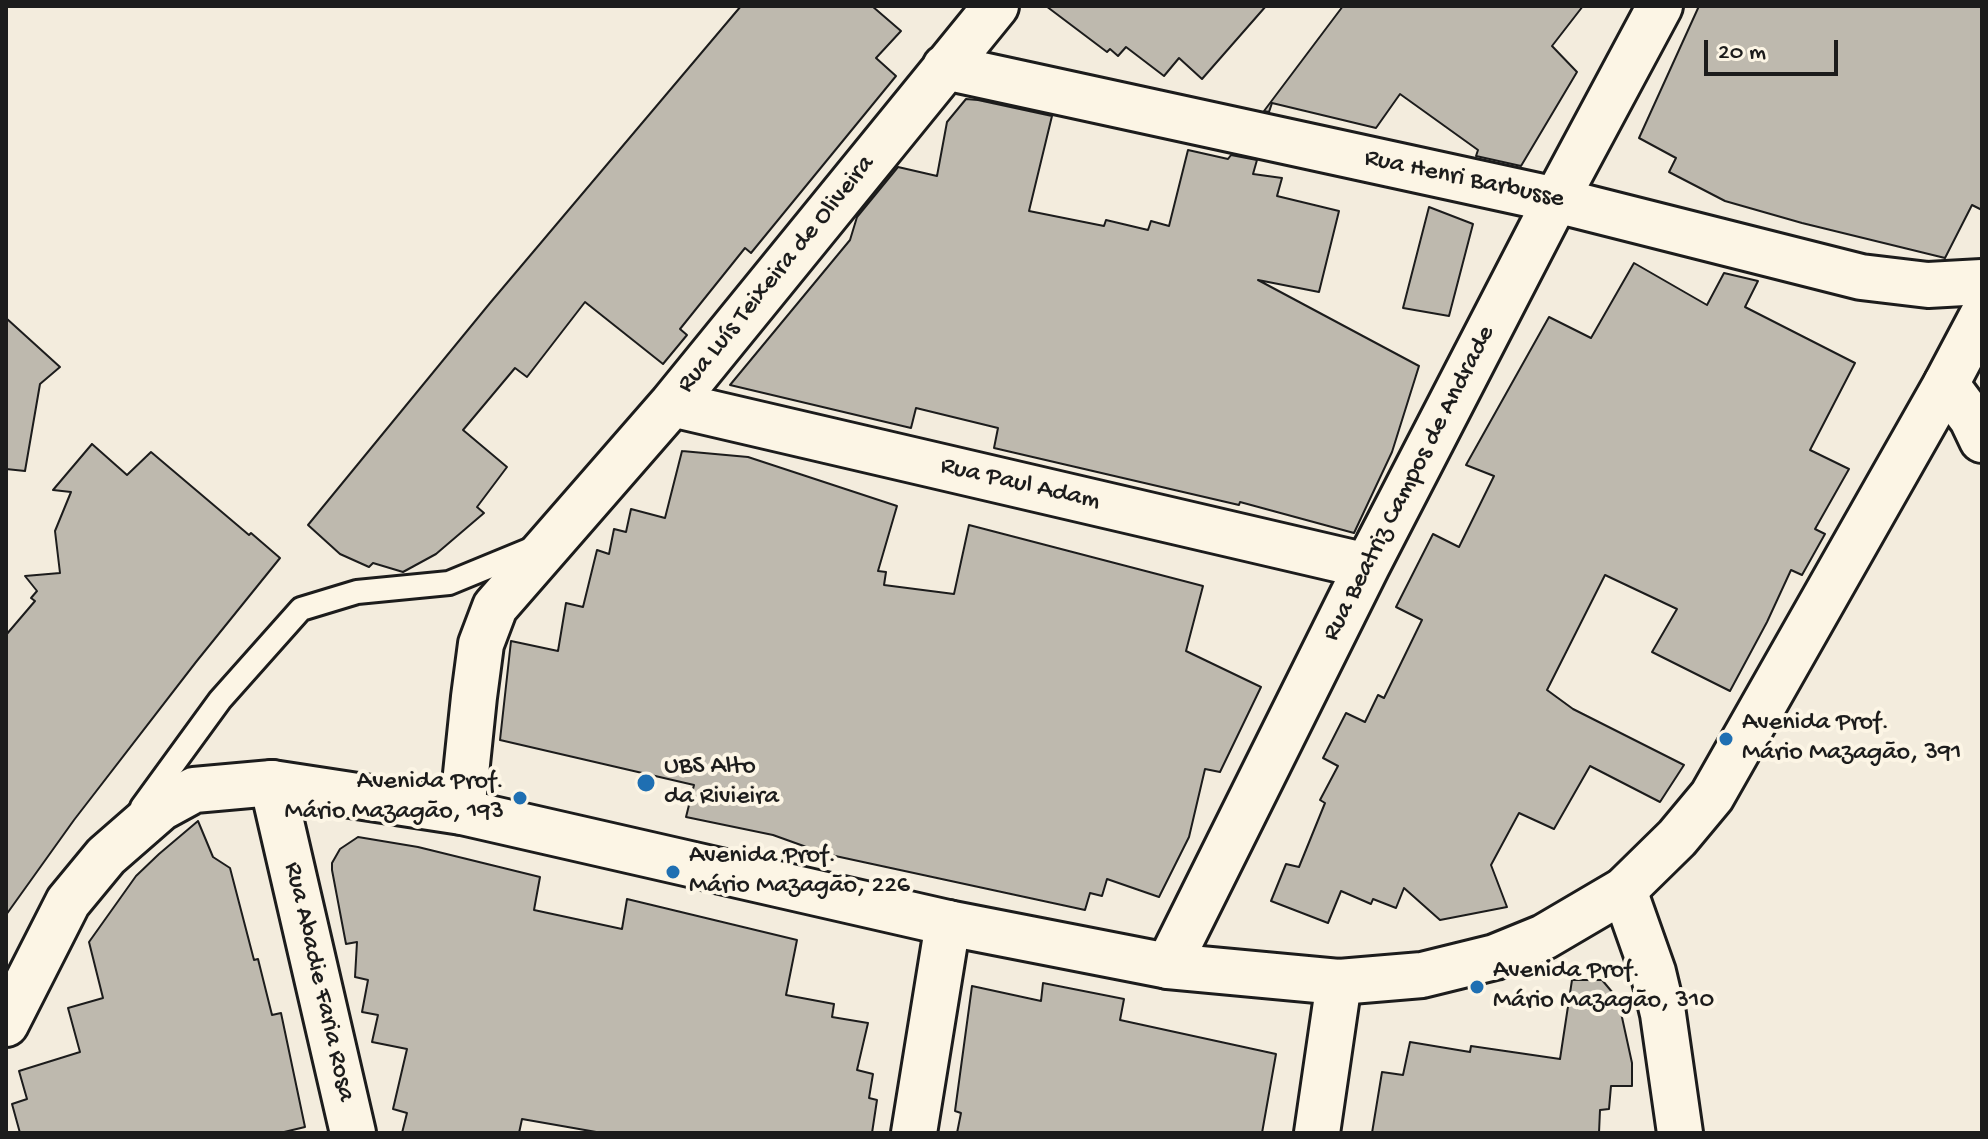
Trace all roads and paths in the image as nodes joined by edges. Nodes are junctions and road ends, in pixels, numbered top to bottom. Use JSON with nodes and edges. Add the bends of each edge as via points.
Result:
{"nodes":[{"id":1,"x":996,"y":6,"type":"edge"},
{"id":2,"x":1660,"y":6,"type":"edge"},
{"id":3,"x":945,"y":67,"type":"junction"},
{"id":4,"x":1556,"y":200,"type":"junction"},
{"id":5,"x":1982,"y":282,"type":"edge"},
{"id":6,"x":1982,"y":316,"type":"edge"},
{"id":7,"x":1946,"y":384,"type":"junction"},
{"id":8,"x":672,"y":404,"type":"junction"},
{"id":9,"x":1982,"y":440,"type":"edge"},
{"id":10,"x":554,"y":540,"type":"junction"},
{"id":11,"x":1367,"y":566,"type":"junction"},
{"id":12,"x":272,"y":783,"type":"junction"},
{"id":13,"x":462,"y":812,"type":"junction"},
{"id":14,"x":106,"y":856,"type":"junction"},
{"id":15,"x":1624,"y":890,"type":"junction"},
{"id":16,"x":948,"y":923,"type":"junction"},
{"id":17,"x":1168,"y":966,"type":"junction"},
{"id":18,"x":1339,"y":982,"type":"junction"},
{"id":19,"x":6,"y":1024,"type":"edge"},
{"id":20,"x":353,"y":1133,"type":"edge"},
{"id":21,"x":914,"y":1133,"type":"edge"},
{"id":22,"x":1317,"y":1133,"type":"edge"},
{"id":23,"x":1680,"y":1133,"type":"edge"}],
"edges":[{"from":1,"to":3,"type":"street","name":"Rua Luís Teixeira de Oliveira"},
{"from":2,"to":4,"type":"street","name":"Rua Beatriz Campos de Andrade"},
{"from":3,"to":4,"type":"street","name":"Rua Henri Barbusse"},
{"from":3,"to":8,"type":"street","name":"Rua Luís Teixeira de Oliveira"},
{"from":4,"to":5,"type":"street","name":"Rua Henri Barbusse","via":[[1861,277],[1928,285]]},
{"from":4,"to":11,"type":"street","name":"Rua Beatriz Campos de Andrade"},
{"from":6,"to":7,"type":"street"},
{"from":7,"to":9,"type":"street"},
{"from":7,"to":15,"type":"street","via":[[1712,796]]},
{"from":8,"to":10,"type":"street","name":"Rua Luís Teixeira de Oliveira"},
{"from":8,"to":11,"type":"street","name":"Rua Paul Adam"},
{"from":10,"to":13,"type":"street","name":"Rua Luís Teixeira de Oliveira","via":[[495,607],[481,644]]},
{"from":10,"to":14,"type":"lane","name":"Rua Luís Teixeira de Oliveira","via":[[449,583],[357,592],[301,609],[220,700]]},
{"from":11,"to":17,"type":"street","name":"Rua Beatriz Campos de Andrade"},
{"from":12,"to":13,"type":"street"},
{"from":12,"to":14,"type":"street","via":[[194,790],[161,808]]},
{"from":12,"to":20,"type":"street","name":"Rua Abadie Faria Rosa"},
{"from":13,"to":16,"type":"street"},
{"from":14,"to":19,"type":"street","via":[[68,902]]},
{"from":15,"to":18,"type":"street","via":[[1544,937],[1495,957],[1422,975]]},
{"from":15,"to":23,"type":"street","via":[[1663,1014]]},
{"from":16,"to":17,"type":"street"},
{"from":16,"to":21,"type":"street"},
{"from":17,"to":18,"type":"street"},
{"from":18,"to":22,"type":"street"}]}
